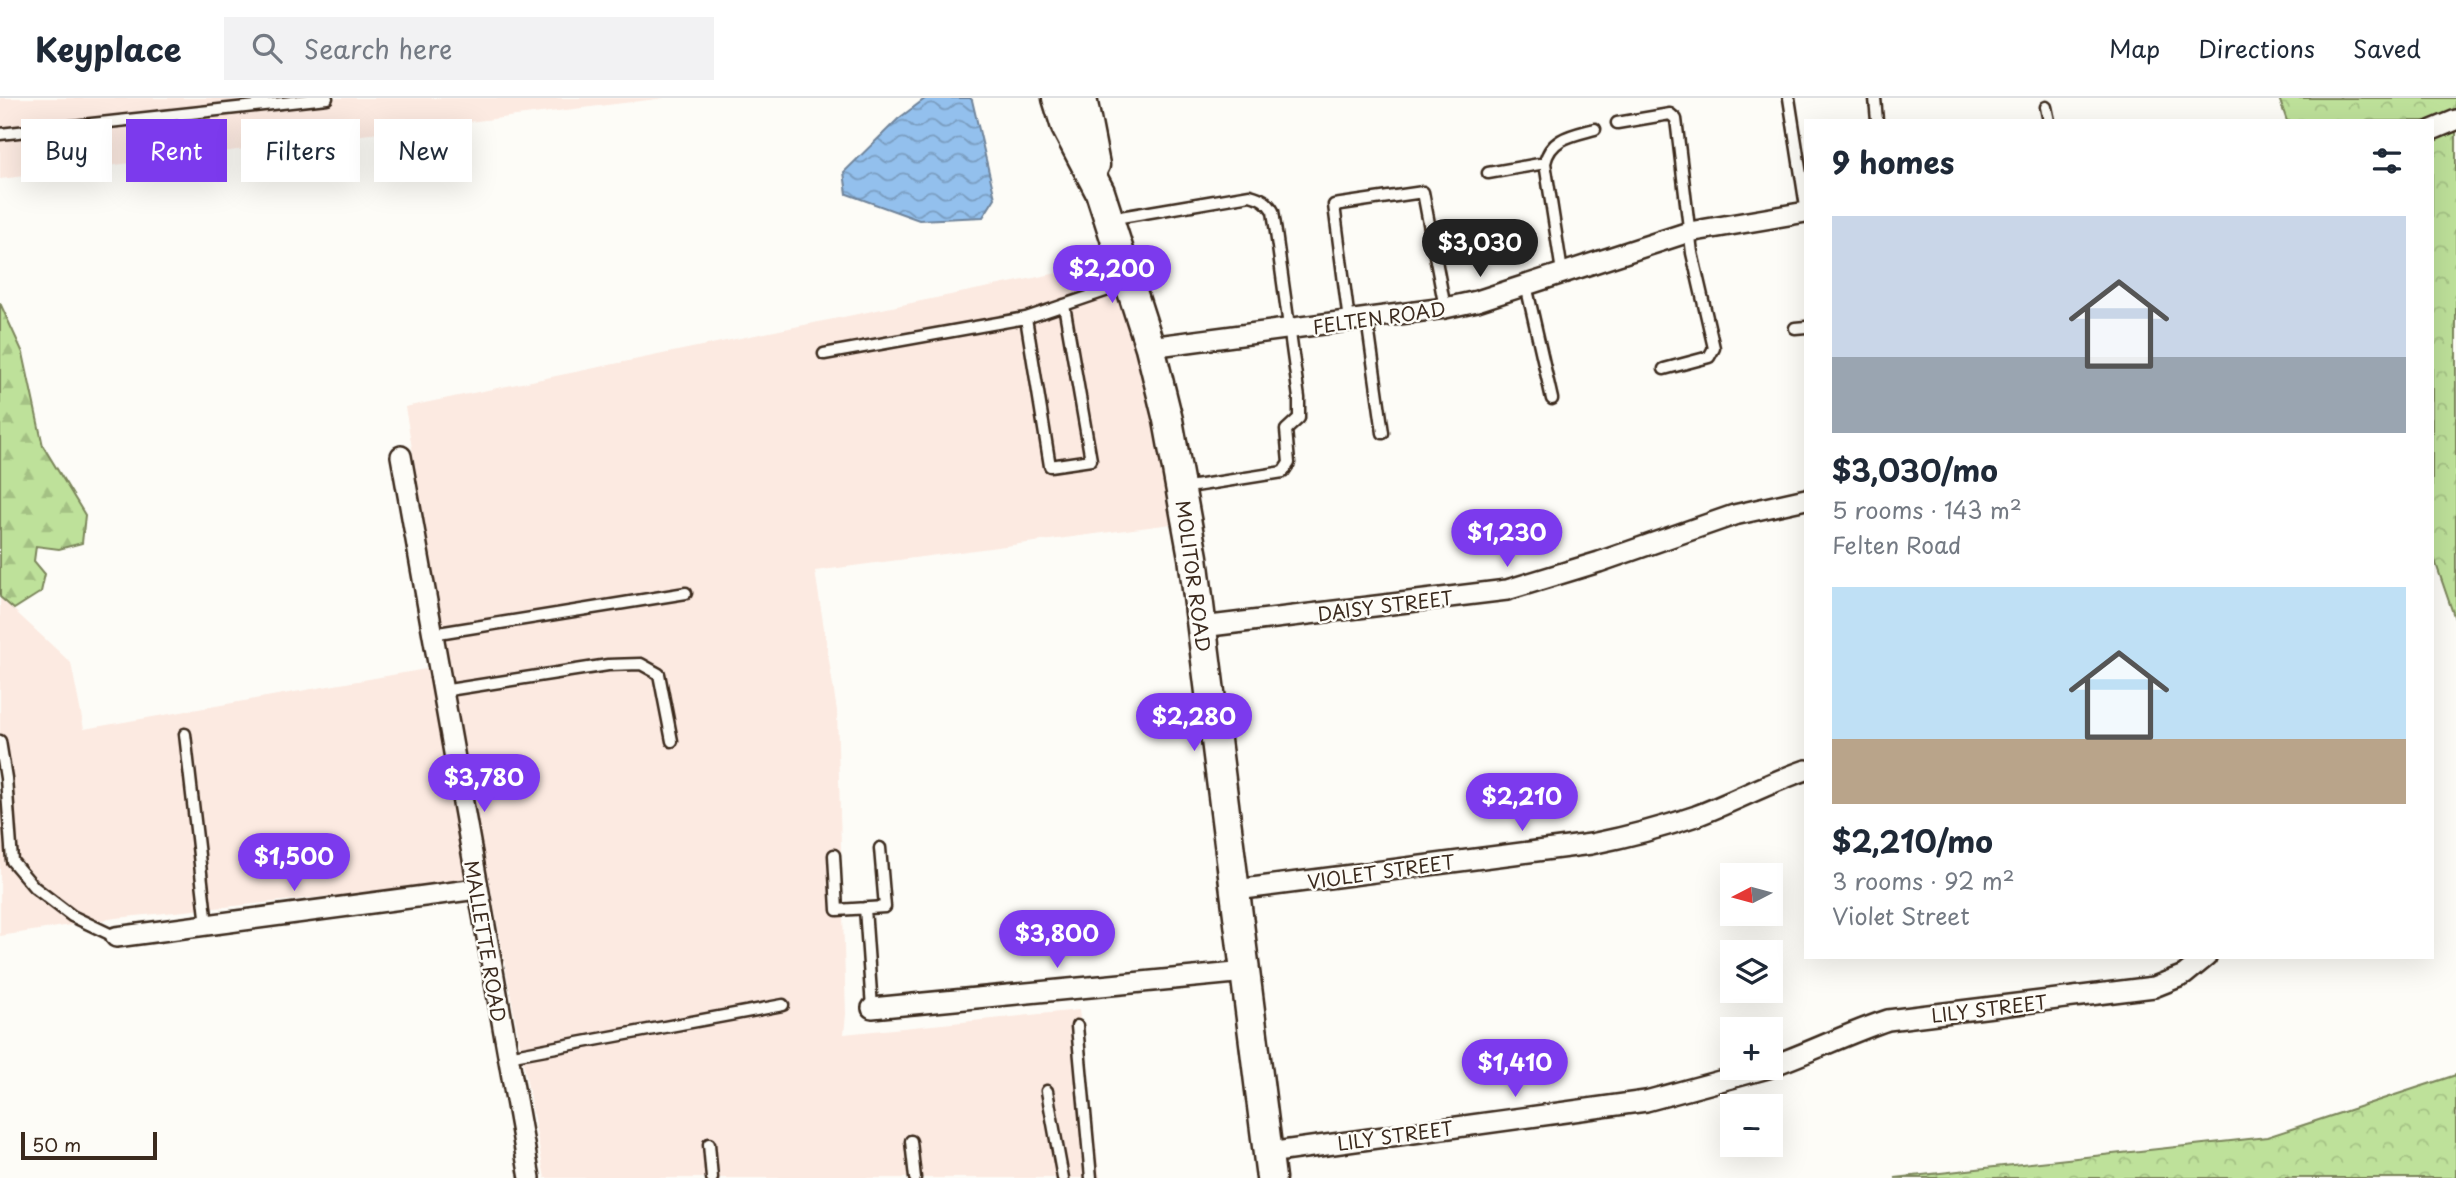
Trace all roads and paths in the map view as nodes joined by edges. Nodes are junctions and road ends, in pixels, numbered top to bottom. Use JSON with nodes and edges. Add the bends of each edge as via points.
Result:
{"nodes":[{"id":1,"x":327,"y":98,"type":"edge"},
{"id":2,"x":1057,"y":98,"type":"edge"},
{"id":3,"x":1082,"y":98,"type":"edge"},
{"id":4,"x":1789,"y":98,"type":"edge"},
{"id":5,"x":1875,"y":98,"type":"edge"},
{"id":6,"x":2046,"y":107,"type":"dead end"},
{"id":7,"x":1877,"y":119,"type":"edge"},
{"id":8,"x":2049,"y":119,"type":"edge"},
{"id":9,"x":2456,"y":120,"type":"edge"},
{"id":10,"x":1617,"y":123,"type":"dead end"},
{"id":11,"x":1595,"y":129,"type":"dead end"},
{"id":12,"x":2434,"y":129,"type":"edge"},
{"id":13,"x":0,"y":134,"type":"edge"},
{"id":14,"x":1545,"y":163,"type":"junction"},
{"id":15,"x":1488,"y":173,"type":"dead end"},
{"id":16,"x":1100,"y":192,"type":"junction"},
{"id":17,"x":1804,"y":196,"type":"edge"},
{"id":18,"x":1804,"y":209,"type":"edge"},
{"id":19,"x":1109,"y":219,"type":"junction"},
{"id":20,"x":1689,"y":232,"type":"junction"},
{"id":21,"x":1562,"y":272,"type":"junction"},
{"id":22,"x":1130,"y":282,"type":"junction"},
{"id":23,"x":1526,"y":285,"type":"junction"},
{"id":24,"x":1064,"y":304,"type":"junction"},
{"id":25,"x":1445,"y":308,"type":"junction"},
{"id":26,"x":1026,"y":318,"type":"junction"},
{"id":27,"x":1358,"y":320,"type":"junction"},
{"id":28,"x":1289,"y":329,"type":"junction"},
{"id":29,"x":1150,"y":347,"type":"junction"},
{"id":30,"x":824,"y":354,"type":"dead end"},
{"id":31,"x":1664,"y":369,"type":"dead end"},
{"id":32,"x":1552,"y":399,"type":"dead end"},
{"id":33,"x":1383,"y":433,"type":"dead end"},
{"id":34,"x":401,"y":456,"type":"dead end"},
{"id":35,"x":1182,"y":488,"type":"junction"},
{"id":36,"x":1804,"y":499,"type":"edge"},
{"id":37,"x":686,"y":593,"type":"dead end"},
{"id":38,"x":1202,"y":627,"type":"junction"},
{"id":39,"x":432,"y":634,"type":"junction"},
{"id":40,"x":442,"y":691,"type":"junction"},
{"id":41,"x":185,"y":734,"type":"dead end"},
{"id":42,"x":0,"y":741,"type":"edge"},
{"id":43,"x":673,"y":741,"type":"dead end"},
{"id":44,"x":1804,"y":771,"type":"edge"},
{"id":45,"x":880,"y":848,"type":"dead end"},
{"id":46,"x":834,"y":855,"type":"dead end"},
{"id":47,"x":477,"y":889,"type":"junction"},
{"id":48,"x":1236,"y":890,"type":"junction"},
{"id":49,"x":865,"y":908,"type":"junction"},
{"id":50,"x":206,"y":925,"type":"junction"},
{"id":51,"x":116,"y":937,"type":"joint"},
{"id":52,"x":2204,"y":959,"type":"edge"},
{"id":53,"x":1246,"y":972,"type":"junction"},
{"id":54,"x":783,"y":1005,"type":"dead end"},
{"id":55,"x":872,"y":1008,"type":"joint"},
{"id":56,"x":1077,"y":1026,"type":"dead end"},
{"id":57,"x":507,"y":1056,"type":"junction"},
{"id":58,"x":1783,"y":1062,"type":"edge"},
{"id":59,"x":1722,"y":1080,"type":"edge"},
{"id":60,"x":1047,"y":1091,"type":"dead end"},
{"id":61,"x":911,"y":1141,"type":"dead end"},
{"id":62,"x":709,"y":1144,"type":"dead end"},
{"id":63,"x":1269,"y":1165,"type":"edge"},
{"id":64,"x":530,"y":1178,"type":"edge"},
{"id":65,"x":712,"y":1178,"type":"edge"},
{"id":66,"x":915,"y":1178,"type":"edge"},
{"id":67,"x":1063,"y":1178,"type":"edge"},
{"id":68,"x":1091,"y":1178,"type":"edge"}],
"edges":[{"from":1,"to":13,"type":"lane"},
{"from":2,"to":16,"type":"street","via":[[1066,127]]},
{"from":3,"to":16,"type":"street"},
{"from":4,"to":17,"type":"lane"},
{"from":5,"to":7,"type":"lane"},
{"from":6,"to":8,"type":"lane"},
{"from":9,"to":12,"type":"street"},
{"from":10,"to":20,"type":"lane","via":[[1673,115]]},
{"from":11,"to":14,"type":"lane","via":[[1553,144]]},
{"from":14,"to":15,"type":"lane"},
{"from":14,"to":21,"type":"lane"},
{"from":16,"to":19,"type":"street","name":"MOLITOR ROAD"},
{"from":18,"to":20,"type":"street","name":"FELTEN ROAD"},
{"from":19,"to":22,"type":"street","name":"MOLITOR ROAD"},
{"from":19,"to":28,"type":"lane","via":[[1260,197],[1273,211]]},
{"from":20,"to":21,"type":"street","name":"FELTEN ROAD"},
{"from":20,"to":31,"type":"lane","via":[[1714,348],[1709,357]]},
{"from":21,"to":23,"type":"street","name":"FELTEN ROAD"},
{"from":22,"to":24,"type":"lane"},
{"from":22,"to":29,"type":"street","name":"MOLITOR ROAD"},
{"from":23,"to":25,"type":"street","name":"FELTEN ROAD"},
{"from":23,"to":32,"type":"lane"},
{"from":24,"to":26,"type":"lane"},
{"from":24,"to":26,"type":"lane","via":[[1091,460],[1050,466]]},
{"from":25,"to":27,"type":"street","name":"FELTEN ROAD"},
{"from":25,"to":27,"type":"lane","via":[[1423,192],[1334,205]]},
{"from":26,"to":30,"type":"lane"},
{"from":27,"to":28,"type":"street","name":"FELTEN ROAD"},
{"from":27,"to":33,"type":"lane"},
{"from":28,"to":29,"type":"street","name":"FELTEN ROAD"},
{"from":28,"to":35,"type":"lane","via":[[1299,418],[1286,430],[1289,463],[1283,472]]},
{"from":29,"to":35,"type":"street","name":"MOLITOR ROAD"},
{"from":34,"to":39,"type":"street","name":"MALLETTE ROAD"},
{"from":35,"to":38,"type":"street","name":"MOLITOR ROAD"},
{"from":36,"to":38,"type":"street","name":"DAISY STREET","via":[[1734,515],[1507,590]]},
{"from":37,"to":39,"type":"lane"},
{"from":38,"to":48,"type":"street","name":"MOLITOR ROAD"},
{"from":39,"to":40,"type":"street","name":"MALLETTE ROAD"},
{"from":40,"to":43,"type":"lane","via":[[641,664],[659,674]]},
{"from":40,"to":47,"type":"street","name":"MALLETTE ROAD"},
{"from":41,"to":50,"type":"lane"},
{"from":42,"to":51,"type":"lane","via":[[12,862],[34,887],[72,916]]},
{"from":44,"to":48,"type":"street","name":"VIOLET STREET","via":[[1697,815],[1624,838]]},
{"from":45,"to":49,"type":"lane","via":[[885,907]]},
{"from":46,"to":49,"type":"lane","via":[[837,910]]},
{"from":47,"to":50,"type":"street"},
{"from":47,"to":57,"type":"street","name":"MALLETTE ROAD"},
{"from":48,"to":53,"type":"street","name":"MOLITOR ROAD"},
{"from":49,"to":55,"type":"lane"},
{"from":50,"to":51,"type":"street"},
{"from":52,"to":58,"type":"street","name":"LILY STREET","via":[[2184,975],[2154,987],[1888,1020]]},
{"from":53,"to":55,"type":"street"},
{"from":53,"to":63,"type":"street","name":"MOLITOR ROAD"},
{"from":54,"to":57,"type":"lane"},
{"from":56,"to":68,"type":"lane"},
{"from":57,"to":64,"type":"street","name":"MALLETTE ROAD"},
{"from":59,"to":63,"type":"street","name":"LILY STREET","via":[[1646,1101]]},
{"from":60,"to":67,"type":"lane"},
{"from":61,"to":66,"type":"lane"},
{"from":62,"to":65,"type":"lane"}]}
